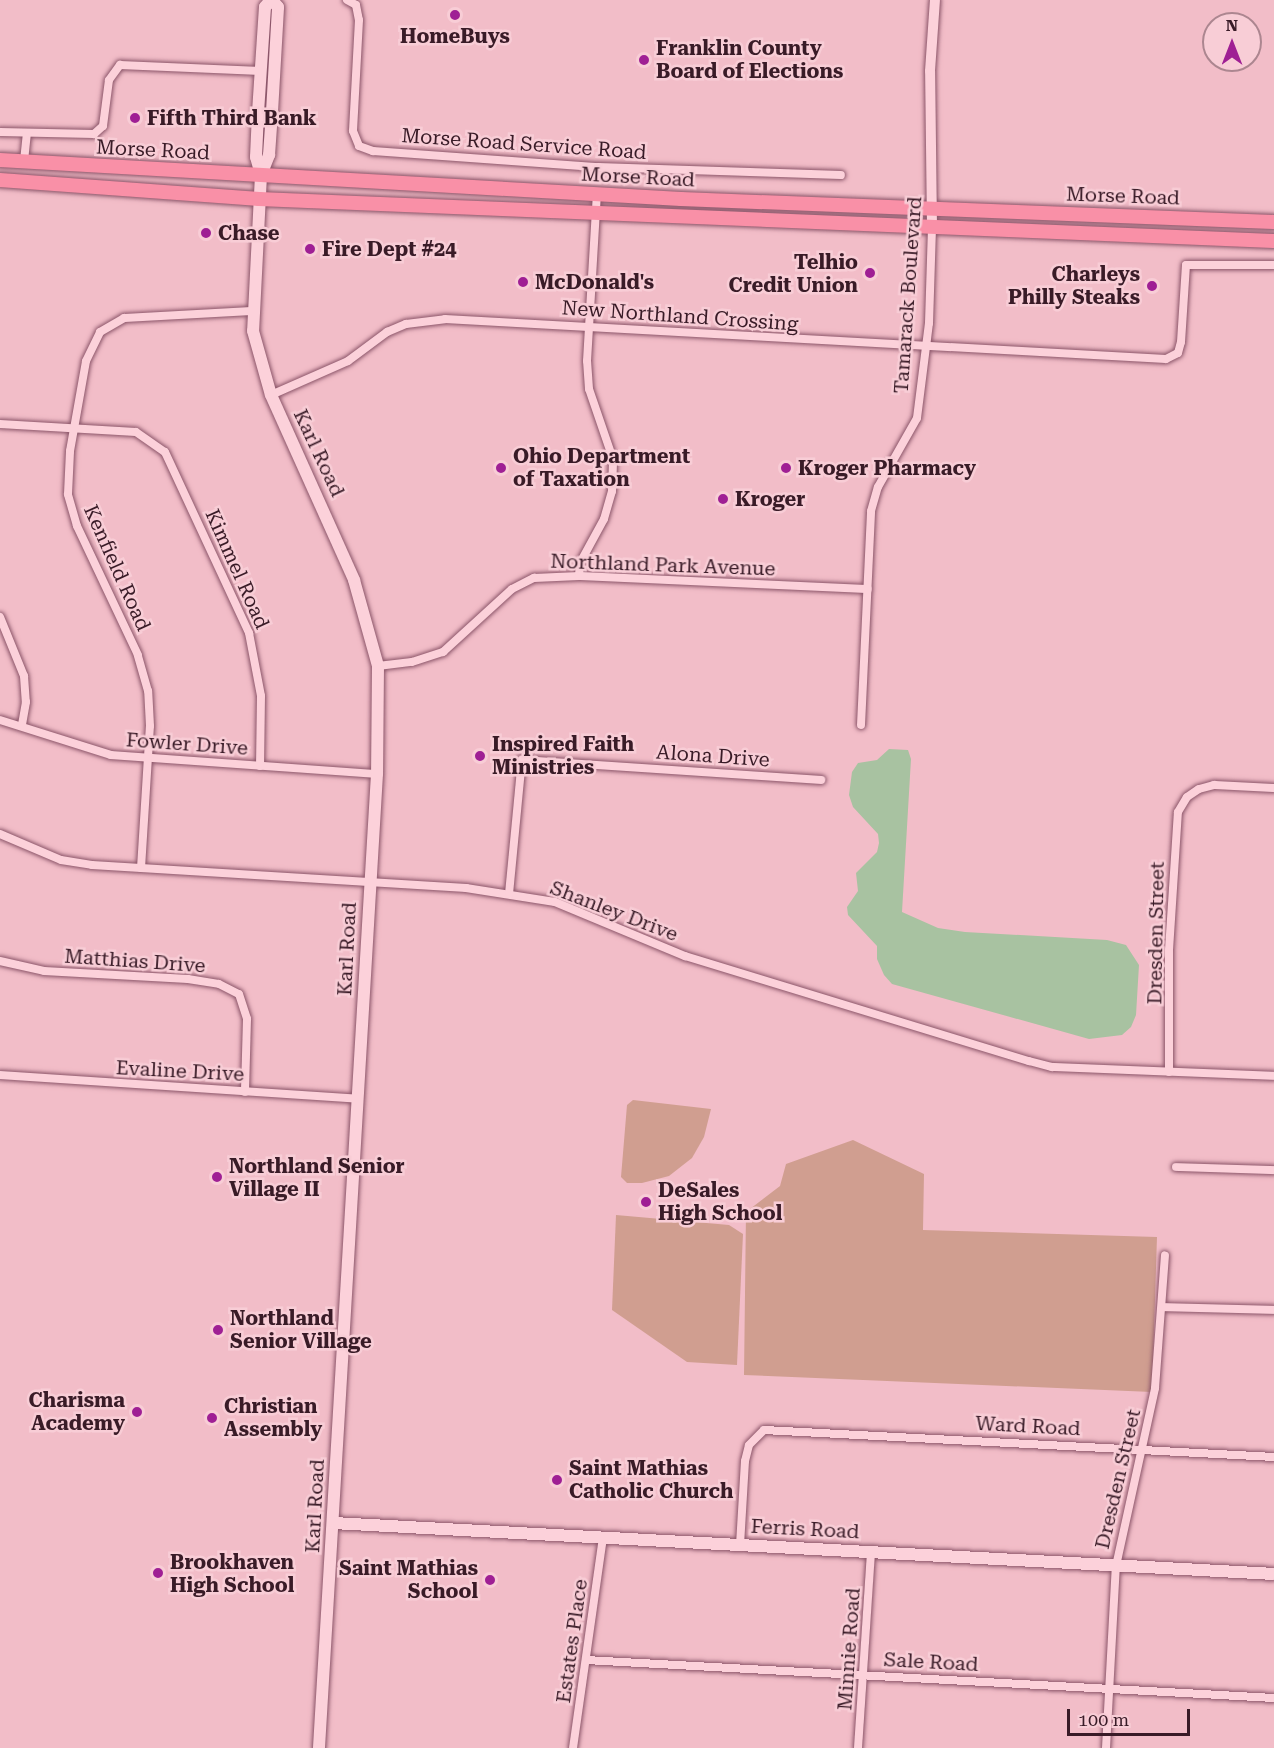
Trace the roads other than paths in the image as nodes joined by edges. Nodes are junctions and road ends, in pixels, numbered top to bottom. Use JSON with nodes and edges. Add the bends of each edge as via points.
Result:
{"nodes":[{"id":1,"x":272,"y":0,"type":"edge"},
{"id":2,"x":347,"y":0,"type":"edge"},
{"id":3,"x":934,"y":0,"type":"edge"},
{"id":4,"x":261,"y":71,"type":"junction"},
{"id":5,"x":0,"y":132,"type":"edge"},
{"id":6,"x":27,"y":133,"type":"junction"},
{"id":7,"x":0,"y":159,"type":"edge"},
{"id":8,"x":24,"y":162,"type":"junction"},
{"id":9,"x":0,"y":168,"type":"edge"},
{"id":10,"x":261,"y":175,"type":"junction"},
{"id":11,"x":841,"y":175,"type":"dead end"},
{"id":12,"x":0,"y":180,"type":"edge"},
{"id":13,"x":597,"y":195,"type":"junction"},
{"id":14,"x":259,"y":199,"type":"junction"},
{"id":15,"x":933,"y":209,"type":"junction"},
{"id":16,"x":595,"y":213,"type":"junction"},
{"id":17,"x":1274,"y":222,"type":"edge"},
{"id":18,"x":932,"y":227,"type":"junction"},
{"id":19,"x":1274,"y":241,"type":"edge"},
{"id":20,"x":1274,"y":265,"type":"edge"},
{"id":21,"x":252,"y":311,"type":"junction"},
{"id":22,"x":589,"y":325,"type":"junction"},
{"id":23,"x":926,"y":344,"type":"junction"},
{"id":24,"x":271,"y":395,"type":"junction"},
{"id":25,"x":0,"y":424,"type":"edge"},
{"id":26,"x":74,"y":428,"type":"junction"},
{"id":27,"x":579,"y":576,"type":"junction"},
{"id":28,"x":868,"y":589,"type":"junction"},
{"id":29,"x":0,"y":617,"type":"edge"},
{"id":30,"x":378,"y":666,"type":"junction"},
{"id":31,"x":0,"y":720,"type":"edge"},
{"id":32,"x":22,"y":724,"type":"junction"},
{"id":33,"x":861,"y":725,"type":"dead end"},
{"id":34,"x":149,"y":759,"type":"junction"},
{"id":35,"x":260,"y":766,"type":"junction"},
{"id":36,"x":377,"y":774,"type":"junction"},
{"id":37,"x":821,"y":780,"type":"dead end"},
{"id":38,"x":1274,"y":788,"type":"edge"},
{"id":39,"x":0,"y":834,"type":"edge"},
{"id":40,"x":141,"y":868,"type":"junction"},
{"id":41,"x":370,"y":882,"type":"junction"},
{"id":42,"x":509,"y":894,"type":"junction"},
{"id":43,"x":0,"y":961,"type":"edge"},
{"id":44,"x":1169,"y":1072,"type":"junction"},
{"id":45,"x":0,"y":1075,"type":"edge"},
{"id":46,"x":1274,"y":1076,"type":"edge"},
{"id":47,"x":245,"y":1092,"type":"junction"},
{"id":48,"x":358,"y":1099,"type":"junction"},
{"id":49,"x":1176,"y":1167,"type":"dead end"},
{"id":50,"x":1274,"y":1170,"type":"edge"},
{"id":51,"x":1166,"y":1255,"type":"dead end"},
{"id":52,"x":1162,"y":1307,"type":"junction"},
{"id":53,"x":1274,"y":1310,"type":"edge"},
{"id":54,"x":1141,"y":1449,"type":"junction"},
{"id":55,"x":1274,"y":1457,"type":"edge"},
{"id":56,"x":333,"y":1523,"type":"junction"},
{"id":57,"x":603,"y":1538,"type":"junction"},
{"id":58,"x":740,"y":1545,"type":"junction"},
{"id":59,"x":872,"y":1552,"type":"junction"},
{"id":60,"x":1116,"y":1566,"type":"junction"},
{"id":61,"x":1274,"y":1574,"type":"edge"},
{"id":62,"x":586,"y":1660,"type":"junction"},
{"id":63,"x":863,"y":1675,"type":"junction"},
{"id":64,"x":1110,"y":1689,"type":"junction"},
{"id":65,"x":1274,"y":1698,"type":"edge"},
{"id":66,"x":320,"y":1748,"type":"edge"},
{"id":67,"x":573,"y":1748,"type":"edge"},
{"id":68,"x":858,"y":1748,"type":"edge"},
{"id":69,"x":1106,"y":1748,"type":"edge"}],
"edges":[{"from":1,"to":4,"type":"main road","name":"Karl Road","via":[[265,7]]},
{"from":1,"to":10,"type":"main road","name":"Karl Road","via":[[278,7],[270,155]]},
{"from":2,"to":11,"type":"street","name":"Morse Road Service Road","via":[[356,5],[359,20],[353,131],[359,146],[373,151],[598,167]]},
{"from":3,"to":15,"type":"street","name":"Tamarack Boulevard","via":[[930,71]]},
{"from":4,"to":6,"type":"street","via":[[120,65],[109,80],[103,126],[94,134]]},
{"from":4,"to":10,"type":"main road","name":"Karl Road","via":[[256,157]]},
{"from":5,"to":6,"type":"street"},
{"from":6,"to":8,"type":"street"},
{"from":7,"to":8,"type":"main road","name":"Morse Road"},
{"from":8,"to":9,"type":"main road","via":[[22,167]]},
{"from":8,"to":10,"type":"main road","name":"Morse Road"},
{"from":10,"to":13,"type":"main road","name":"Morse Road"},
{"from":10,"to":14,"type":"main road","name":"Karl Road"},
{"from":12,"to":14,"type":"main road","name":"Morse Road"},
{"from":13,"to":15,"type":"main road","name":"Morse Road"},
{"from":13,"to":16,"type":"street"},
{"from":14,"to":16,"type":"main road","name":"Morse Road"},
{"from":14,"to":21,"type":"main road","name":"Karl Road"},
{"from":15,"to":17,"type":"main road","name":"Morse Road"},
{"from":15,"to":18,"type":"street","name":"Tamarack Boulevard"},
{"from":16,"to":18,"type":"main road","name":"Morse Road"},
{"from":16,"to":22,"type":"street"},
{"from":18,"to":19,"type":"main road","name":"Morse Road"},
{"from":18,"to":23,"type":"street","name":"Tamarack Boulevard"},
{"from":20,"to":23,"type":"street","name":"New Northland Crossing","via":[[1186,265],[1178,353],[1166,359]]},
{"from":21,"to":24,"type":"main road","name":"Karl Road","via":[[256,348]]},
{"from":21,"to":26,"type":"street","name":"Kenfield Road","via":[[149,315],[111,324],[100,332],[86,360]]},
{"from":22,"to":23,"type":"street","name":"New Northland Crossing","via":[[817,342]]},
{"from":22,"to":24,"type":"street","name":"New Northland Crossing","via":[[445,319],[406,324],[387,332],[338,366]]},
{"from":22,"to":27,"type":"street","via":[[589,389],[613,459],[604,519],[588,544]]},
{"from":23,"to":28,"type":"street","name":"Tamarack Boulevard","via":[[917,418],[878,487],[871,511]]},
{"from":24,"to":30,"type":"main road","name":"Karl Road","via":[[344,552],[360,595]]},
{"from":25,"to":26,"type":"street"},
{"from":26,"to":34,"type":"street","name":"Kenfield Road","via":[[66,484],[72,513],[138,655],[149,703]]},
{"from":26,"to":35,"type":"street","name":"Kimmel Road","via":[[147,435],[174,467],[246,622],[261,696]]},
{"from":27,"to":28,"type":"street","name":"Northland Park Avenue"},
{"from":27,"to":30,"type":"street","name":"Northland Park Avenue","via":[[534,578],[512,589],[443,652],[412,662]]},
{"from":28,"to":33,"type":"street","name":"Tamarack Boulevard"},
{"from":29,"to":32,"type":"street","via":[[24,676],[26,702]]},
{"from":30,"to":36,"type":"main road","name":"Karl Road"},
{"from":31,"to":32,"type":"street","name":"Fowler Drive"},
{"from":32,"to":34,"type":"street","name":"Fowler Drive","via":[[81,748]]},
{"from":34,"to":35,"type":"street","name":"Fowler Drive"},
{"from":34,"to":40,"type":"street","name":"Kenfield Road"},
{"from":35,"to":36,"type":"street","name":"Fowler Drive"},
{"from":36,"to":41,"type":"main road","name":"Karl Road"},
{"from":37,"to":42,"type":"street","name":"Alona Drive","via":[[522,760]]},
{"from":38,"to":44,"type":"street","name":"Dresden Street","via":[[1214,785],[1186,797],[1178,812],[1169,950]]},
{"from":39,"to":40,"type":"street","name":"Shanley Drive","via":[[61,860]]},
{"from":40,"to":41,"type":"street","name":"Shanley Drive"},
{"from":41,"to":42,"type":"street","name":"Shanley Drive"},
{"from":41,"to":48,"type":"main road","name":"Karl Road"},
{"from":42,"to":44,"type":"street","name":"Shanley Drive","via":[[555,902],[685,956],[1029,1061],[1052,1067]]},
{"from":43,"to":47,"type":"street","name":"Matthias Drive","via":[[44,970],[219,984],[239,994],[247,1019]]},
{"from":44,"to":46,"type":"street","name":"Shanley Drive"},
{"from":45,"to":47,"type":"street","name":"Evaline Drive"},
{"from":47,"to":48,"type":"street","name":"Evaline Drive"},
{"from":48,"to":56,"type":"main road","name":"Karl Road"},
{"from":49,"to":50,"type":"street"},
{"from":51,"to":52,"type":"street","name":"Dresden Street"},
{"from":52,"to":53,"type":"street"},
{"from":52,"to":54,"type":"street","name":"Dresden Street","via":[[1155,1388]]},
{"from":54,"to":55,"type":"street","name":"Ward Road"},
{"from":54,"to":58,"type":"street","name":"Ward Road","via":[[764,1430],[749,1445]]},
{"from":54,"to":60,"type":"street","name":"Dresden Street"},
{"from":56,"to":57,"type":"main road","name":"Ferris Road"},
{"from":56,"to":66,"type":"main road","name":"Karl Road"},
{"from":57,"to":58,"type":"main road","name":"Ferris Road"},
{"from":57,"to":62,"type":"street","name":"Estates Place"},
{"from":58,"to":59,"type":"main road","name":"Ferris Road"},
{"from":59,"to":60,"type":"main road","name":"Ferris Road"},
{"from":59,"to":63,"type":"street","name":"Minnie Road"},
{"from":60,"to":61,"type":"main road","name":"Ferris Road"},
{"from":60,"to":64,"type":"street","name":"Dresden Street"},
{"from":62,"to":63,"type":"street","name":"Sale Road"},
{"from":62,"to":67,"type":"street","name":"Estates Place"},
{"from":63,"to":64,"type":"street","name":"Sale Road"},
{"from":63,"to":68,"type":"street","name":"Minnie Road"},
{"from":64,"to":65,"type":"street","name":"Sale Road"},
{"from":64,"to":69,"type":"street","name":"Dresden Street"}]}
